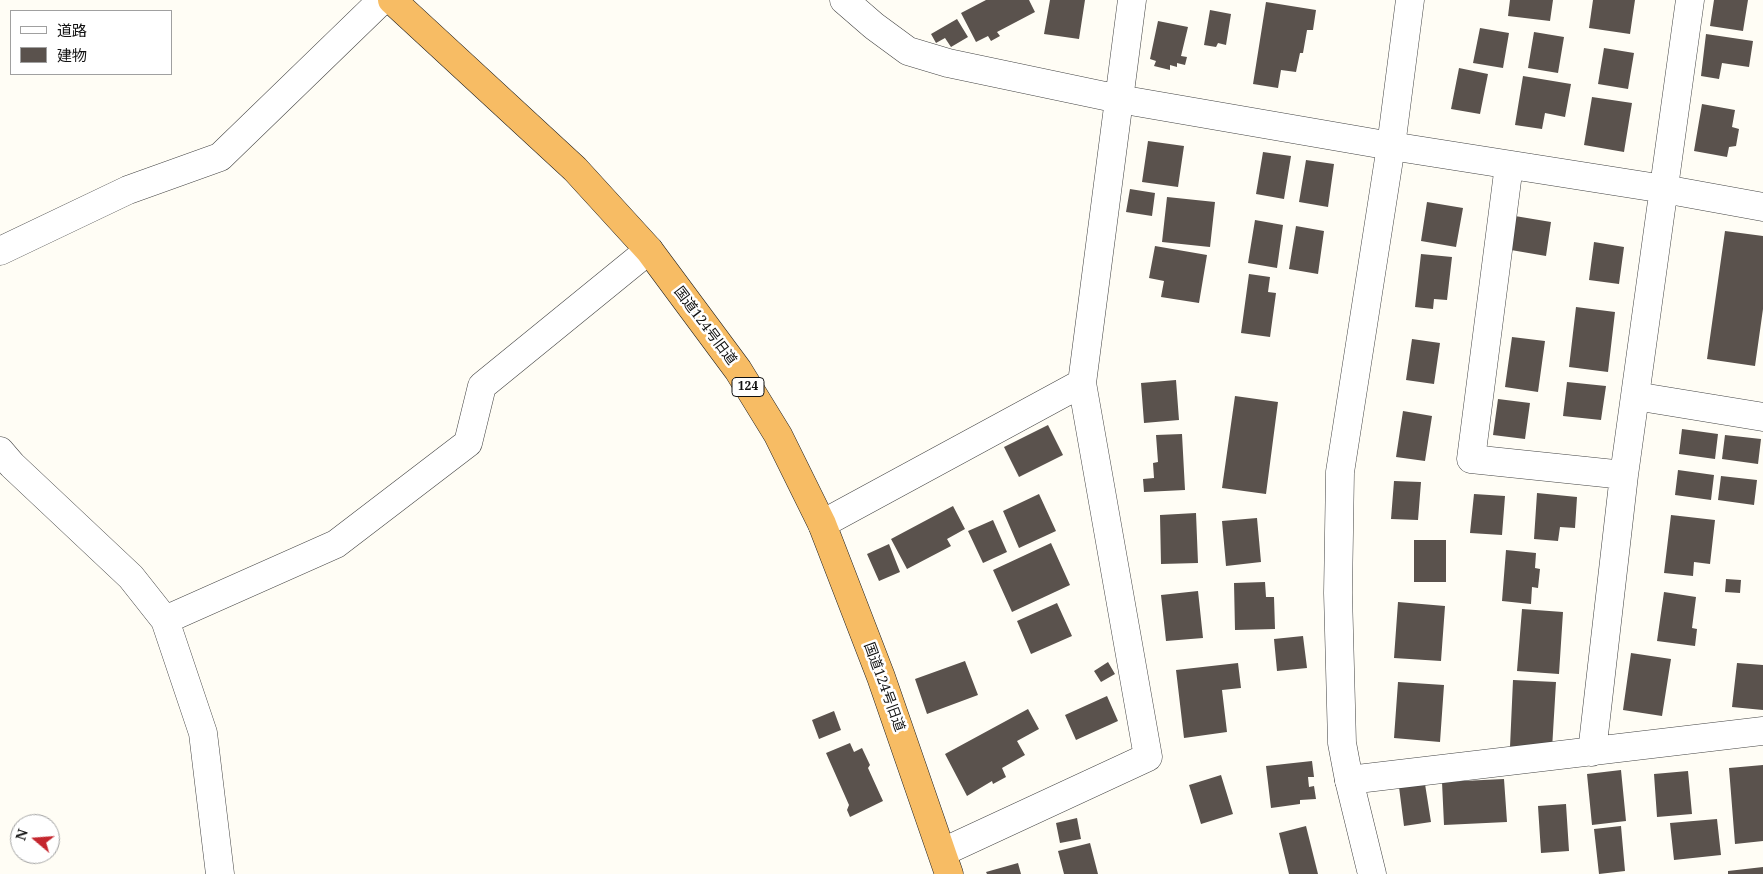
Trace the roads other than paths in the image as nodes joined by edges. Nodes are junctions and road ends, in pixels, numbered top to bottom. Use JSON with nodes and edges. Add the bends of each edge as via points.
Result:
{"nodes":[{"id":1,"x":382,"y":0,"type":"edge"},
{"id":2,"x":392,"y":0,"type":"edge"},
{"id":3,"x":844,"y":0,"type":"edge"},
{"id":4,"x":1132,"y":0,"type":"edge"},
{"id":5,"x":1410,"y":0,"type":"edge"},
{"id":6,"x":1690,"y":0,"type":"edge"},
{"id":7,"x":1119,"y":99,"type":"junction"},
{"id":8,"x":1391,"y":146,"type":"junction"},
{"id":9,"x":1509,"y":165,"type":"junction"},
{"id":10,"x":1664,"y":189,"type":"junction"},
{"id":11,"x":1763,"y":207,"type":"edge"},
{"id":12,"x":648,"y":250,"type":"junction"},
{"id":13,"x":0,"y":251,"type":"edge"},
{"id":14,"x":1082,"y":383,"type":"junction"},
{"id":15,"x":1635,"y":396,"type":"junction"},
{"id":16,"x":1763,"y":417,"type":"edge"},
{"id":17,"x":0,"y":452,"type":"edge"},
{"id":18,"x":1624,"y":475,"type":"junction"},
{"id":19,"x":822,"y":524,"type":"junction"},
{"id":20,"x":165,"y":620,"type":"junction"},
{"id":21,"x":1763,"y":731,"type":"edge"},
{"id":22,"x":1592,"y":752,"type":"junction"},
{"id":23,"x":1349,"y":780,"type":"junction"},
{"id":24,"x":946,"y":863,"type":"edge"},
{"id":25,"x":220,"y":874,"type":"edge"},
{"id":26,"x":1372,"y":874,"type":"edge"}],
"edges":[{"from":1,"to":13,"type":"street","via":[[220,157],[128,190]]},
{"from":2,"to":12,"type":"highway","name":"国道124号旧道","number":"124","via":[[575,169]]},
{"from":3,"to":7,"type":"street","via":[[908,51],[948,63]]},
{"from":4,"to":7,"type":"street"},
{"from":5,"to":8,"type":"street"},
{"from":6,"to":10,"type":"street"},
{"from":7,"to":8,"type":"street"},
{"from":7,"to":14,"type":"street"},
{"from":8,"to":9,"type":"street"},
{"from":8,"to":23,"type":"street","via":[[1340,472],[1338,593],[1342,744]]},
{"from":9,"to":10,"type":"street"},
{"from":9,"to":18,"type":"street","via":[[1472,459]]},
{"from":10,"to":11,"type":"street"},
{"from":10,"to":15,"type":"street"},
{"from":12,"to":19,"type":"highway","name":"国道124号旧道","number":"124","via":[[743,378],[778,435]]},
{"from":12,"to":20,"type":"street","via":[[482,386],[468,443],[336,544]]},
{"from":14,"to":19,"type":"street"},
{"from":14,"to":24,"type":"street","via":[[1148,757]]},
{"from":15,"to":16,"type":"street"},
{"from":15,"to":18,"type":"street"},
{"from":17,"to":20,"type":"street","via":[[131,577]]},
{"from":18,"to":22,"type":"street"},
{"from":19,"to":24,"type":"highway","name":"国道124号旧道","number":"124","via":[[882,677]]},
{"from":20,"to":25,"type":"street","via":[[203,733]]},
{"from":21,"to":22,"type":"street"},
{"from":22,"to":23,"type":"street"},
{"from":23,"to":26,"type":"street"}]}
